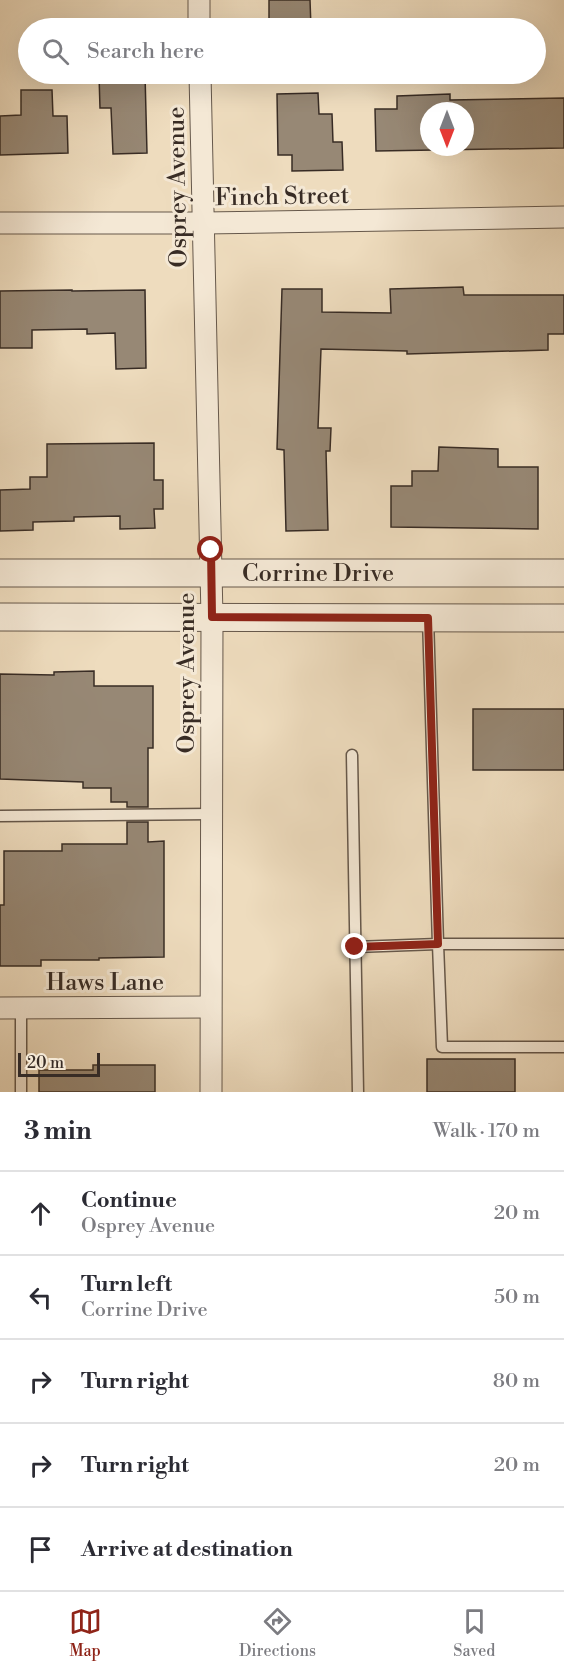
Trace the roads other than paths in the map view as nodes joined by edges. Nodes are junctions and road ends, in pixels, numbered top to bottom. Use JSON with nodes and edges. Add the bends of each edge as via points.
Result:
{"nodes":[{"id":1,"x":198,"y":0,"type":"edge"},
{"id":2,"x":199,"y":18,"type":"edge"},
{"id":3,"x":200,"y":84,"type":"edge"},
{"id":4,"x":564,"y":217,"type":"edge"},
{"id":5,"x":0,"y":223,"type":"edge"},
{"id":6,"x":204,"y":223,"type":"junction"},
{"id":7,"x":0,"y":573,"type":"edge"},
{"id":8,"x":212,"y":573,"type":"junction"},
{"id":9,"x":564,"y":573,"type":"edge"},
{"id":10,"x":0,"y":617,"type":"edge"},
{"id":11,"x":212,"y":617,"type":"junction"},
{"id":12,"x":428,"y":618,"type":"junction"},
{"id":13,"x":564,"y":618,"type":"edge"},
{"id":14,"x":352,"y":755,"type":"dead end"},
{"id":15,"x":211,"y":814,"type":"junction"},
{"id":16,"x":0,"y":816,"type":"edge"},
{"id":17,"x":438,"y":944,"type":"junction"},
{"id":18,"x":564,"y":944,"type":"edge"},
{"id":19,"x":355,"y":947,"type":"junction"},
{"id":20,"x":210,"y":1007,"type":"junction"},
{"id":21,"x":10,"y":1008,"type":"edge"},
{"id":22,"x":564,"y":1047,"type":"edge"},
{"id":23,"x":21,"y":1092,"type":"edge"},
{"id":24,"x":211,"y":1092,"type":"edge"},
{"id":25,"x":358,"y":1092,"type":"edge"}],
"edges":[{"from":1,"to":2,"type":"street"},
{"from":3,"to":6,"type":"street","name":"Osprey Avenue"},
{"from":4,"to":6,"type":"street","name":"Finch Street"},
{"from":5,"to":6,"type":"street","name":"Finch Street"},
{"from":6,"to":8,"type":"street","name":"Osprey Avenue"},
{"from":7,"to":8,"type":"street","name":"Corrine Drive"},
{"from":8,"to":9,"type":"street","name":"Corrine Drive"},
{"from":8,"to":11,"type":"street","name":"Osprey Avenue"},
{"from":10,"to":11,"type":"street","name":"Corrine Drive"},
{"from":11,"to":12,"type":"street","name":"Corrine Drive"},
{"from":11,"to":15,"type":"street","name":"Osprey Avenue"},
{"from":12,"to":13,"type":"street","name":"Corrine Drive"},
{"from":12,"to":17,"type":"lane"},
{"from":14,"to":19,"type":"lane"},
{"from":15,"to":16,"type":"lane"},
{"from":15,"to":20,"type":"street","name":"Osprey Avenue"},
{"from":17,"to":18,"type":"lane"},
{"from":17,"to":19,"type":"lane"},
{"from":17,"to":22,"type":"lane","via":[[442,1047]]},
{"from":19,"to":25,"type":"lane"},
{"from":20,"to":21,"type":"street","name":"Haws Lane"},
{"from":20,"to":24,"type":"street","name":"Osprey Avenue"},
{"from":21,"to":23,"type":"lane"}]}
